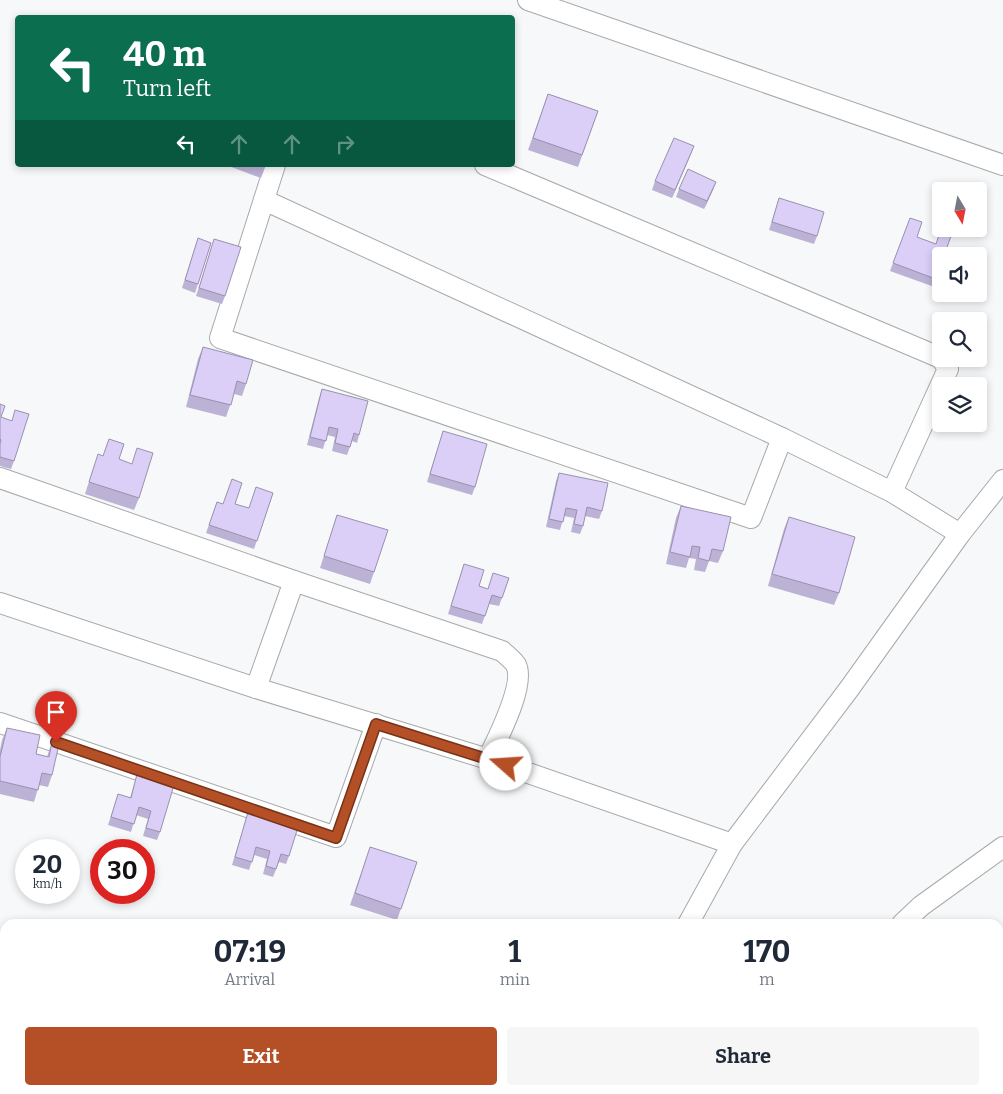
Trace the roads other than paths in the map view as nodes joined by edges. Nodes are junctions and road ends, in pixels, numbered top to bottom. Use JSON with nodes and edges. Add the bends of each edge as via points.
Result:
{"nodes":[{"id":1,"x":528,"y":0,"type":"edge"},
{"id":2,"x":1003,"y":165,"type":"edge"},
{"id":3,"x":274,"y":167,"type":"edge"},
{"id":4,"x":490,"y":167,"type":"edge"},
{"id":5,"x":264,"y":200,"type":"junction"},
{"id":6,"x":932,"y":354,"type":"edge"},
{"id":7,"x":947,"y":367,"type":"edge"},
{"id":8,"x":782,"y":438,"type":"junction"},
{"id":9,"x":0,"y":478,"type":"edge"},
{"id":10,"x":1003,"y":480,"type":"edge"},
{"id":11,"x":892,"y":492,"type":"junction"},
{"id":12,"x":960,"y":534,"type":"junction"},
{"id":13,"x":294,"y":581,"type":"junction"},
{"id":14,"x":0,"y":603,"type":"edge"},
{"id":15,"x":256,"y":688,"type":"junction"},
{"id":16,"x":0,"y":723,"type":"edge"},
{"id":17,"x":376,"y":724,"type":"junction"},
{"id":18,"x":488,"y":758,"type":"junction"},
{"id":19,"x":732,"y":844,"type":"junction"},
{"id":20,"x":1003,"y":847,"type":"edge"},
{"id":21,"x":691,"y":919,"type":"edge"},
{"id":22,"x":907,"y":919,"type":"edge"}],
"edges":[{"from":1,"to":2,"type":"street"},
{"from":3,"to":5,"type":"street"},
{"from":4,"to":6,"type":"street"},
{"from":5,"to":8,"type":"street"},
{"from":5,"to":8,"type":"street","via":[[220,338],[751,518]]},
{"from":7,"to":11,"type":"street"},
{"from":8,"to":11,"type":"street"},
{"from":9,"to":13,"type":"street"},
{"from":10,"to":12,"type":"street"},
{"from":11,"to":12,"type":"street"},
{"from":12,"to":19,"type":"street"},
{"from":13,"to":15,"type":"street"},
{"from":13,"to":18,"type":"street","via":[[502,651],[516,665],[518,680],[512,703]]},
{"from":14,"to":15,"type":"street"},
{"from":15,"to":17,"type":"street"},
{"from":16,"to":17,"type":"street","via":[[336,838]]},
{"from":17,"to":18,"type":"street"},
{"from":18,"to":19,"type":"street"},
{"from":19,"to":21,"type":"street"},
{"from":20,"to":22,"type":"street"}]}
